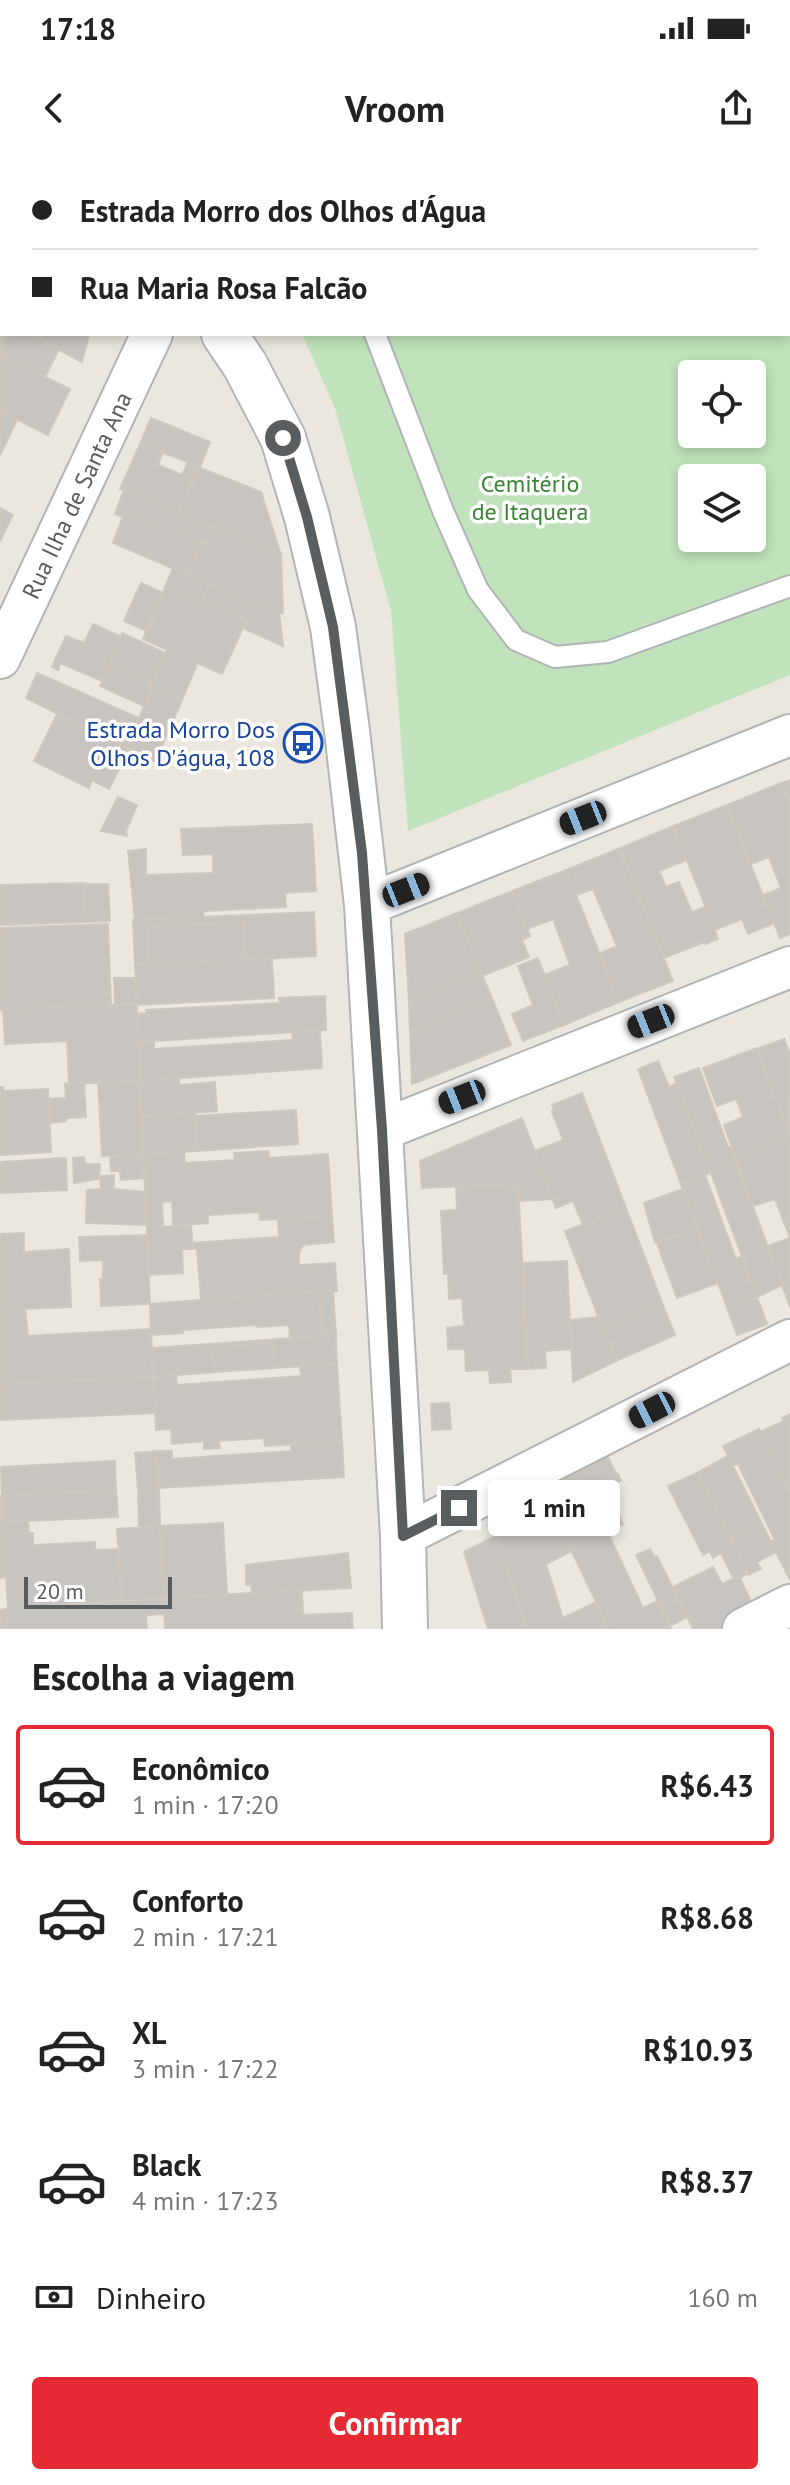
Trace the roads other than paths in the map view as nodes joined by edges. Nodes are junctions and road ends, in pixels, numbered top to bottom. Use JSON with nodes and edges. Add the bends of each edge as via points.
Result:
{"nodes":[{"id":1,"x":151,"y":336,"type":"edge"},
{"id":2,"x":225,"y":336,"type":"edge"},
{"id":3,"x":376,"y":336,"type":"edge"},
{"id":4,"x":790,"y":586,"type":"edge"},
{"id":5,"x":0,"y":658,"type":"edge"},
{"id":6,"x":790,"y":735,"type":"edge"},
{"id":7,"x":367,"y":905,"type":"junction"},
{"id":8,"x":790,"y":967,"type":"edge"},
{"id":9,"x":382,"y":1130,"type":"junction"},
{"id":10,"x":790,"y":1340,"type":"edge"},
{"id":11,"x":403,"y":1536,"type":"junction"},
{"id":12,"x":790,"y":1605,"type":"edge"},
{"id":13,"x":405,"y":1629,"type":"edge"},
{"id":14,"x":743,"y":1629,"type":"edge"}],
"edges":[{"from":1,"to":5,"type":"street","name":"Rua Ilha de Santa Ana","via":[[18,601]]},
{"from":2,"to":7,"type":"main road","via":[[283,438],[307,517],[333,627]]},
{"from":3,"to":4,"type":"lane","via":[[478,590],[516,640],[555,657],[608,652]]},
{"from":6,"to":7,"type":"street"},
{"from":7,"to":9,"type":"main road"},
{"from":8,"to":9,"type":"street"},
{"from":9,"to":11,"type":"main road"},
{"from":10,"to":11,"type":"street"},
{"from":11,"to":13,"type":"main road"},
{"from":12,"to":14,"type":"street"}]}
